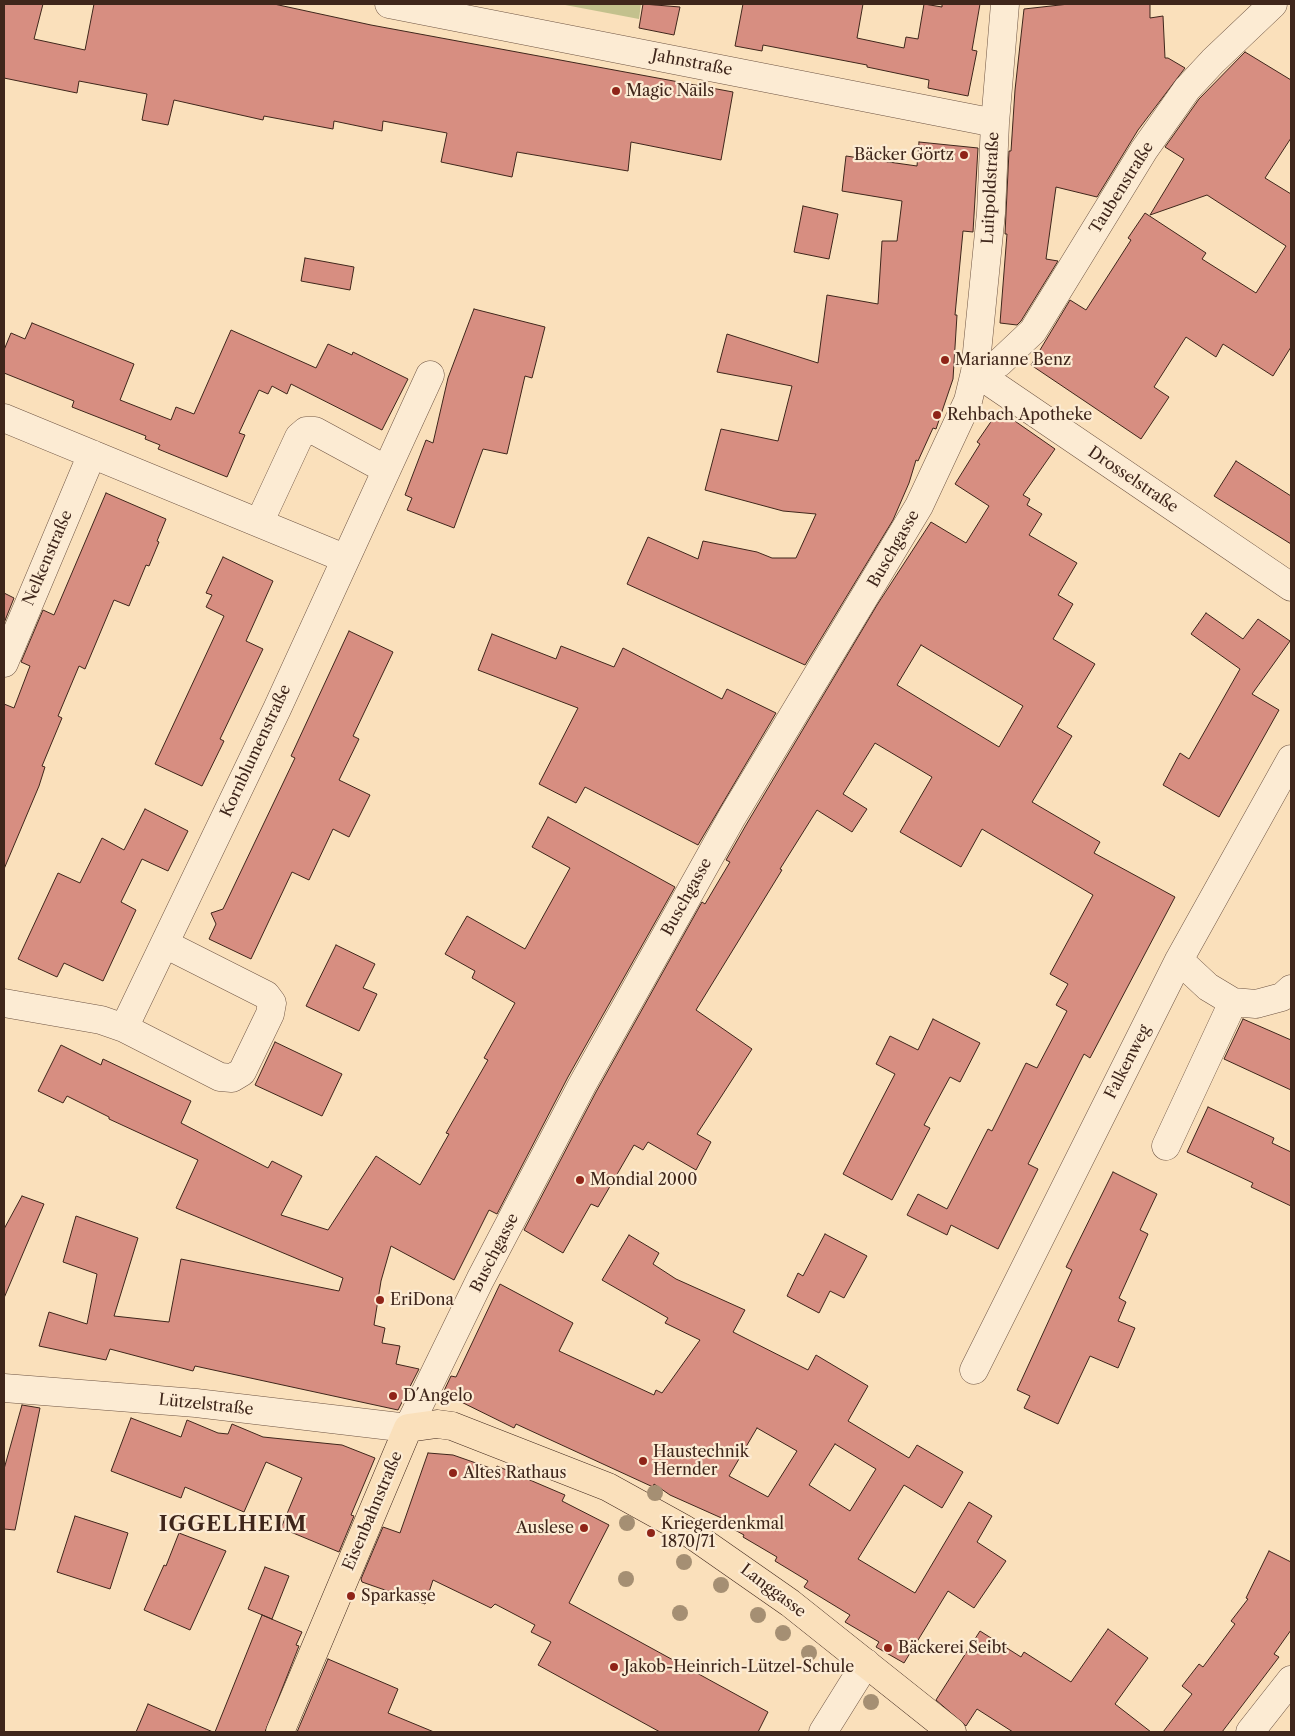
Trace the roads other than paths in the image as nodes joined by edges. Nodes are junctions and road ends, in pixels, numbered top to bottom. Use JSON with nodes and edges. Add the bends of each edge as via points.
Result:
{"nodes":[{"id":1,"x":389,"y":4,"type":"edge"},
{"id":2,"x":1005,"y":4,"type":"edge"},
{"id":3,"x":1273,"y":4,"type":"edge"},
{"id":4,"x":995,"y":123,"type":"junction"},
{"id":5,"x":976,"y":372,"type":"junction"},
{"id":6,"x":430,"y":375,"type":"dead end"},
{"id":7,"x":4,"y":418,"type":"edge"},
{"id":8,"x":92,"y":454,"type":"junction"},
{"id":9,"x":385,"y":469,"type":"junction"},
{"id":10,"x":260,"y":521,"type":"junction"},
{"id":11,"x":344,"y":558,"type":"junction"},
{"id":12,"x":1291,"y":587,"type":"edge"},
{"id":13,"x":4,"y":663,"type":"edge"},
{"id":14,"x":1291,"y":759,"type":"edge"},
{"id":15,"x":165,"y":944,"type":"junction"},
{"id":16,"x":1179,"y":960,"type":"junction"},
{"id":17,"x":1291,"y":989,"type":"edge"},
{"id":18,"x":1233,"y":1002,"type":"junction"},
{"id":19,"x":4,"y":1003,"type":"edge"},
{"id":20,"x":124,"y":1028,"type":"junction"},
{"id":21,"x":1166,"y":1146,"type":"dead end"},
{"id":22,"x":974,"y":1370,"type":"dead end"},
{"id":23,"x":4,"y":1388,"type":"edge"},
{"id":24,"x":408,"y":1428,"type":"junction"},
{"id":25,"x":866,"y":1663,"type":"junction"},
{"id":26,"x":1291,"y":1680,"type":"edge"},
{"id":27,"x":280,"y":1732,"type":"edge"},
{"id":28,"x":823,"y":1732,"type":"edge"},
{"id":29,"x":952,"y":1732,"type":"edge"},
{"id":30,"x":1250,"y":1732,"type":"edge"}],
"edges":[{"from":1,"to":4,"type":"street","name":"Jahnstraße"},
{"from":2,"to":4,"type":"street","name":"Luitpoldstraße"},
{"from":3,"to":5,"type":"street","name":"Taubenstraße","via":[[1187,89],[1144,150],[1033,330],[999,363]]},
{"from":4,"to":5,"type":"street","name":"Luitpoldstraße","via":[[992,212]]},
{"from":5,"to":12,"type":"street","name":"Drosselstraße"},
{"from":5,"to":24,"type":"street","name":"Buschgasse","via":[[968,401],[919,506],[742,800],[595,1060],[480,1280]]},
{"from":6,"to":9,"type":"street","name":"Kornblumenstraße"},
{"from":7,"to":8,"type":"street"},
{"from":8,"to":10,"type":"street"},
{"from":8,"to":13,"type":"street","name":"Nelkenstraße"},
{"from":9,"to":10,"type":"street","via":[[315,431],[306,431],[299,437]]},
{"from":9,"to":11,"type":"street","name":"Kornblumenstraße"},
{"from":10,"to":11,"type":"street"},
{"from":11,"to":15,"type":"street","name":"Kornblumenstraße"},
{"from":14,"to":16,"type":"street","name":"Falkenweg"},
{"from":15,"to":20,"type":"street","name":"Kornblumenstraße"},
{"from":15,"to":20,"type":"street","via":[[266,995],[272,1002],[270,1014],[242,1072],[232,1078],[220,1077]]},
{"from":16,"to":18,"type":"street","via":[[1208,987]]},
{"from":16,"to":22,"type":"street","name":"Falkenweg"},
{"from":17,"to":18,"type":"street","via":[[1282,996],[1256,1004]]},
{"from":18,"to":21,"type":"street"},
{"from":19,"to":20,"type":"street","via":[[72,1013]]},
{"from":23,"to":24,"type":"street","name":"Lützelstraße","via":[[196,1403]]},
{"from":24,"to":25,"type":"main road","name":"Langgasse","via":[[438,1424],[452,1426],[608,1487],[684,1529],[729,1559]]},
{"from":24,"to":27,"type":"main road","name":"Eisenbahnstraße"},
{"from":25,"to":28,"type":"street"},
{"from":25,"to":29,"type":"main road","name":"Langgasse"},
{"from":26,"to":30,"type":"street"}]}
